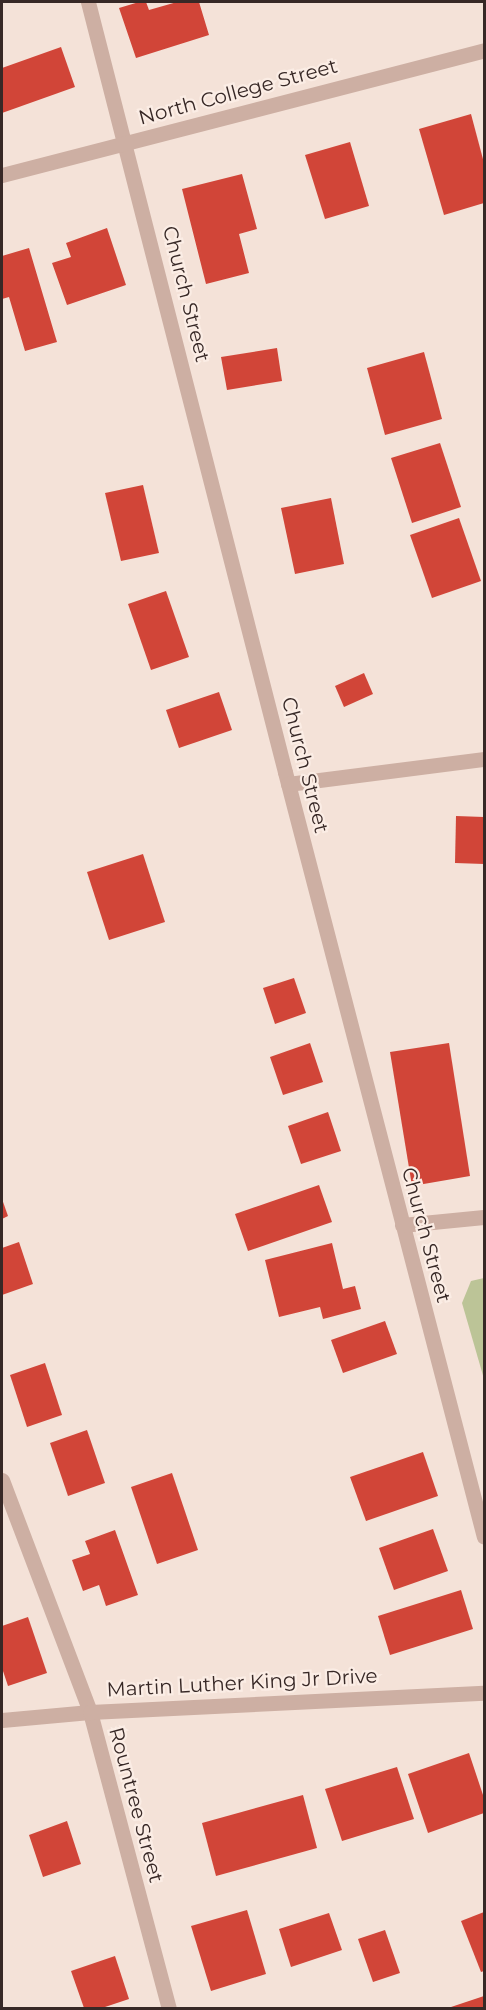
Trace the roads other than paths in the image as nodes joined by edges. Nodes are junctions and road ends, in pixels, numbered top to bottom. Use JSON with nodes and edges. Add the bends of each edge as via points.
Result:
{"nodes":[{"id":1,"x":88,"y":2,"type":"edge"},
{"id":2,"x":484,"y":50,"type":"edge"},
{"id":3,"x":126,"y":143,"type":"junction"},
{"id":4,"x":2,"y":175,"type":"edge"},
{"id":5,"x":484,"y":759,"type":"edge"},
{"id":6,"x":288,"y":784,"type":"junction"},
{"id":7,"x":484,"y":1217,"type":"edge"},
{"id":8,"x":402,"y":1225,"type":"junction"},
{"id":9,"x":2,"y":1480,"type":"edge"},
{"id":10,"x":484,"y":1537,"type":"edge"},
{"id":11,"x":484,"y":1693,"type":"edge"},
{"id":12,"x":90,"y":1712,"type":"junction"},
{"id":13,"x":2,"y":1720,"type":"edge"},
{"id":14,"x":169,"y":2008,"type":"edge"}],
"edges":[{"from":1,"to":3,"type":"street","name":"Church Street"},
{"from":2,"to":3,"type":"street","name":"North College Street"},
{"from":3,"to":4,"type":"street","name":"North College Street"},
{"from":3,"to":6,"type":"street","name":"Church Street"},
{"from":5,"to":6,"type":"street"},
{"from":6,"to":8,"type":"street","name":"Church Street"},
{"from":7,"to":8,"type":"street"},
{"from":8,"to":10,"type":"street","name":"Church Street"},
{"from":9,"to":12,"type":"street","name":"Rountree Street"},
{"from":11,"to":12,"type":"street","name":"Martin Luther King Jr Drive"},
{"from":12,"to":13,"type":"street","name":"Martin Luther King Jr Drive"},
{"from":12,"to":14,"type":"street","name":"Rountree Street"}]}
